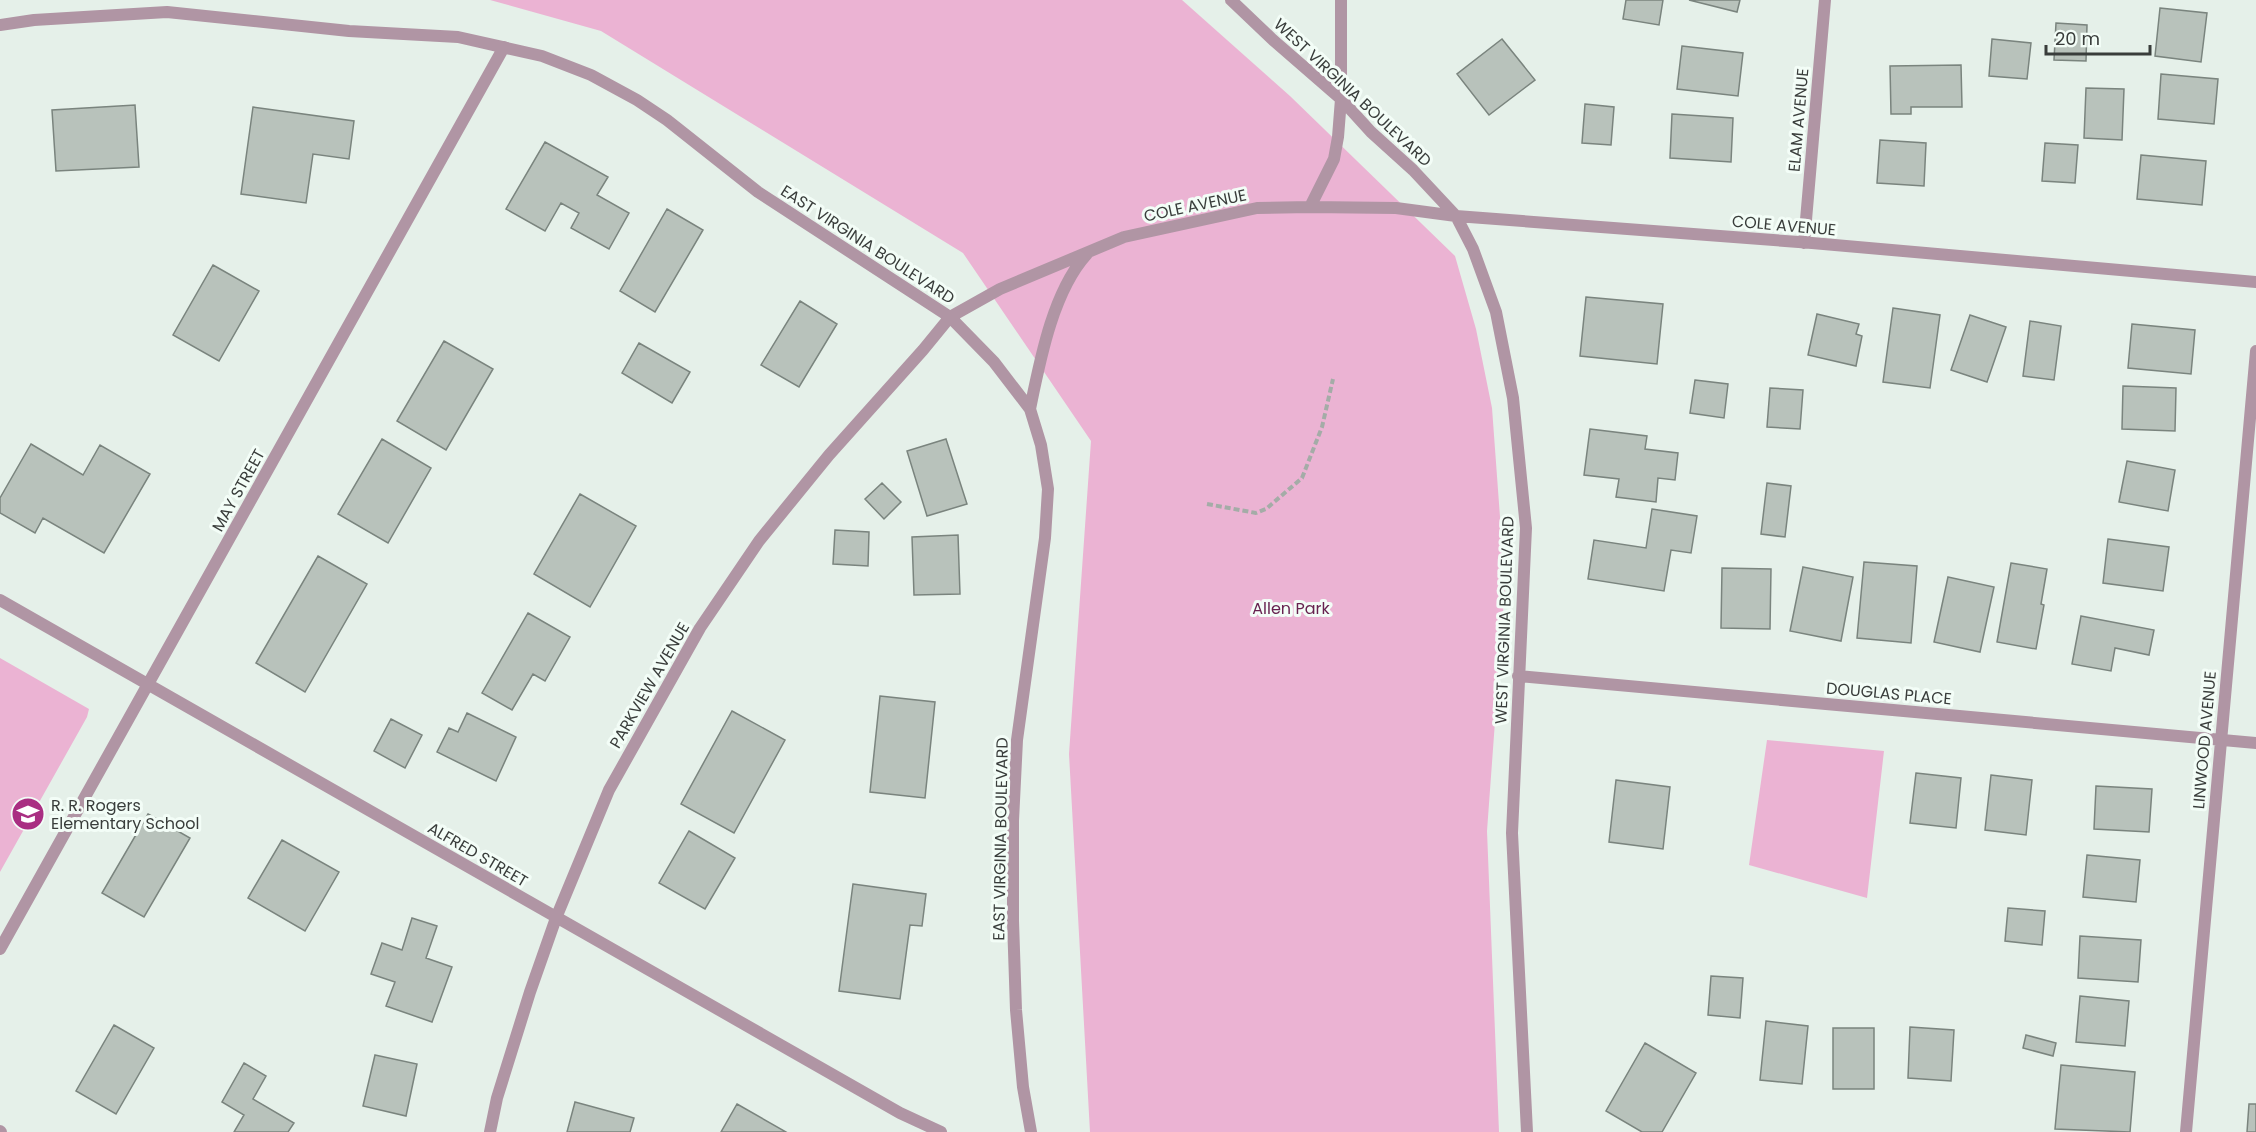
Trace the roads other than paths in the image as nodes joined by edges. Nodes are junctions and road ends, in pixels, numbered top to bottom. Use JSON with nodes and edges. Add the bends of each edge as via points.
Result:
{"nodes":[{"id":1,"x":1231,"y":0,"type":"edge"},
{"id":2,"x":1341,"y":0,"type":"edge"},
{"id":3,"x":1825,"y":0,"type":"edge"},
{"id":4,"x":0,"y":25,"type":"edge"},
{"id":5,"x":504,"y":47,"type":"junction"},
{"id":6,"x":1341,"y":99,"type":"junction"},
{"id":7,"x":1310,"y":207,"type":"junction"},
{"id":8,"x":1456,"y":216,"type":"junction"},
{"id":9,"x":1804,"y":243,"type":"junction"},
{"id":10,"x":1090,"y":251,"type":"junction"},
{"id":11,"x":2256,"y":282,"type":"edge"},
{"id":12,"x":950,"y":316,"type":"junction"},
{"id":13,"x":2256,"y":351,"type":"edge"},
{"id":14,"x":1030,"y":408,"type":"junction"},
{"id":15,"x":0,"y":600,"type":"edge"},
{"id":16,"x":1518,"y":676,"type":"junction"},
{"id":17,"x":148,"y":683,"type":"junction"},
{"id":18,"x":2221,"y":740,"type":"junction"},
{"id":19,"x":2256,"y":743,"type":"edge"},
{"id":20,"x":556,"y":918,"type":"junction"},
{"id":21,"x":0,"y":949,"type":"edge"},
{"id":22,"x":490,"y":1132,"type":"edge"},
{"id":23,"x":941,"y":1132,"type":"edge"},
{"id":24,"x":1031,"y":1132,"type":"edge"},
{"id":25,"x":1527,"y":1132,"type":"edge"},
{"id":26,"x":2186,"y":1132,"type":"edge"}],
"edges":[{"from":1,"to":6,"type":"street","name":"WEST VIRGINIA BOULEVARD"},
{"from":2,"to":6,"type":"street"},
{"from":3,"to":9,"type":"street","name":"ELAM AVENUE"},
{"from":4,"to":5,"type":"street","name":"EAST VIRGINIA BOULEVARD","via":[[167,12],[349,32],[458,37]]},
{"from":5,"to":12,"type":"street","name":"EAST VIRGINIA BOULEVARD","via":[[542,56],[591,75],[637,100],[758,192]]},
{"from":5,"to":17,"type":"street","name":"MAY STREET"},
{"from":6,"to":7,"type":"street","via":[[1334,159]]},
{"from":6,"to":8,"type":"street","name":"WEST VIRGINIA BOULEVARD"},
{"from":7,"to":8,"type":"street","name":"COLE AVENUE","via":[[1396,208]]},
{"from":7,"to":10,"type":"street","name":"COLE AVENUE","via":[[1257,208],[1194,220],[1124,237]]},
{"from":8,"to":9,"type":"street","name":"COLE AVENUE"},
{"from":8,"to":16,"type":"street","name":"WEST VIRGINIA BOULEVARD","via":[[1496,312],[1513,398],[1526,528]]},
{"from":9,"to":11,"type":"street","name":"COLE AVENUE"},
{"from":10,"to":12,"type":"street","name":"COLE AVENUE","via":[[1000,289]]},
{"from":10,"to":14,"type":"street","via":[[1077,265],[1059,305],[1046,340]]},
{"from":12,"to":14,"type":"street","name":"EAST VIRGINIA BOULEVARD","via":[[994,362]]},
{"from":12,"to":20,"type":"street","name":"PARKVIEW AVENUE","via":[[759,541],[700,628],[609,790]]},
{"from":13,"to":18,"type":"street","name":"LINWOOD AVENUE"},
{"from":14,"to":24,"type":"street","name":"EAST VIRGINIA BOULEVARD","via":[[1048,489],[1046,538],[1017,740],[1013,821],[1016,1011]]},
{"from":15,"to":17,"type":"street","name":"ALFRED STREET"},
{"from":16,"to":18,"type":"street","name":"DOUGLAS PLACE"},
{"from":16,"to":25,"type":"street","name":"WEST VIRGINIA BOULEVARD","via":[[1512,833]]},
{"from":17,"to":20,"type":"street","name":"ALFRED STREET"},
{"from":17,"to":21,"type":"street","name":"MAY STREET"},
{"from":18,"to":19,"type":"street","name":"DOUGLAS PLACE"},
{"from":18,"to":26,"type":"street","name":"LINWOOD AVENUE"},
{"from":20,"to":22,"type":"street","name":"PARKVIEW AVENUE","via":[[500,1088]]},
{"from":20,"to":23,"type":"street","name":"ALFRED STREET","via":[[900,1113]]}]}
